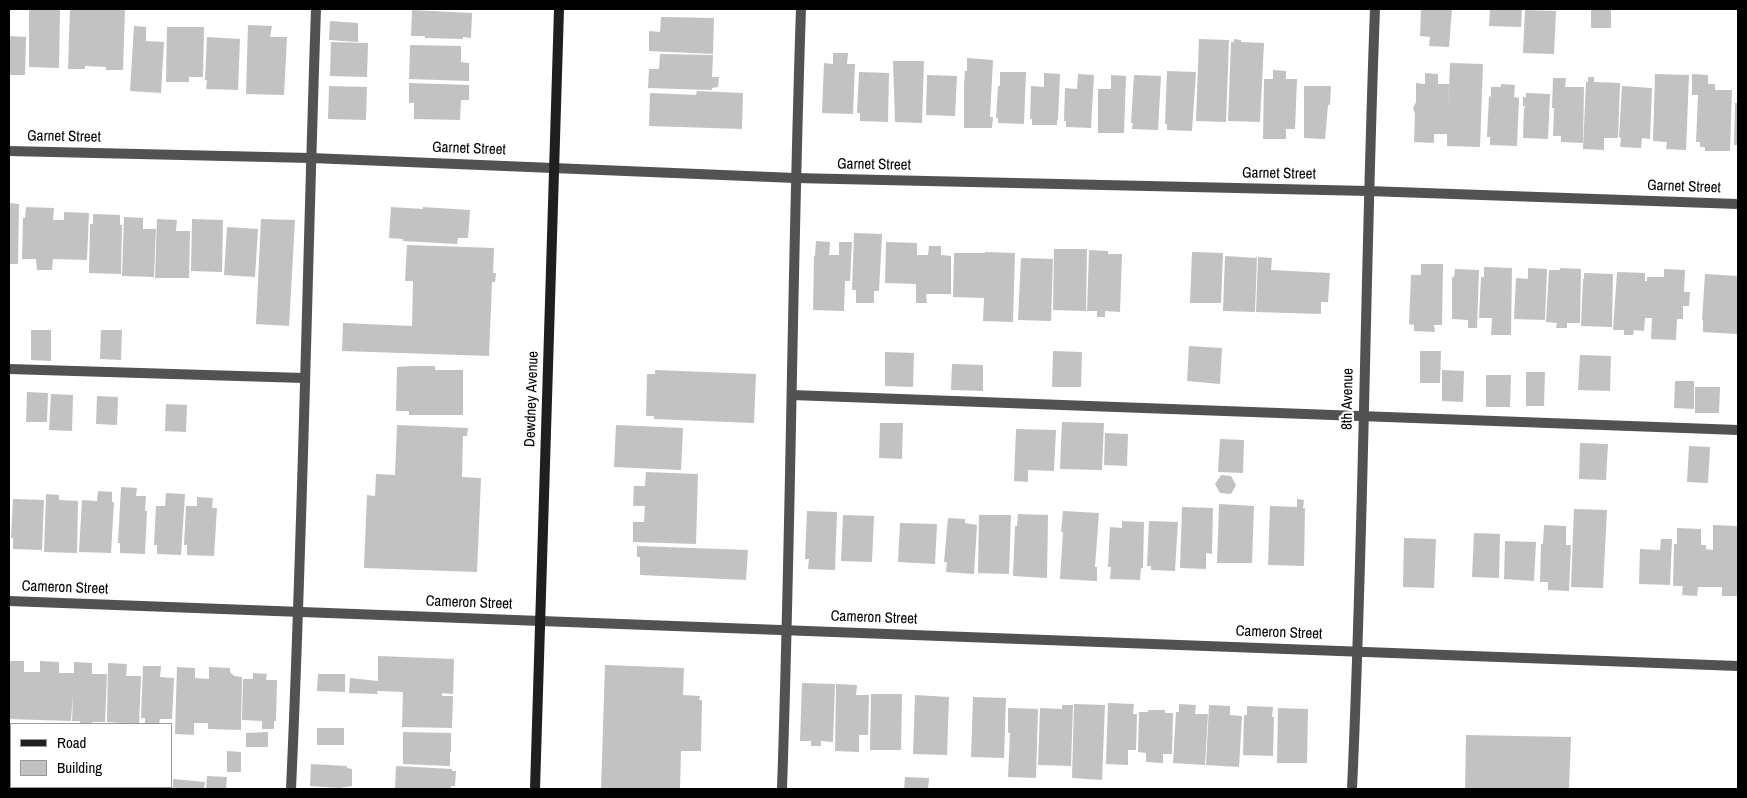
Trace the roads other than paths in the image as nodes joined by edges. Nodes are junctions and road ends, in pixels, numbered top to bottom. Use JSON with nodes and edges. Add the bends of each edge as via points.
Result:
{"nodes":[{"id":1,"x":316,"y":9,"type":"edge"},
{"id":2,"x":559,"y":9,"type":"edge"},
{"id":3,"x":801,"y":9,"type":"edge"},
{"id":4,"x":1375,"y":9,"type":"edge"},
{"id":5,"x":9,"y":151,"type":"edge"},
{"id":6,"x":311,"y":158,"type":"junction"},
{"id":7,"x":554,"y":168,"type":"junction"},
{"id":8,"x":796,"y":178,"type":"junction"},
{"id":9,"x":1368,"y":191,"type":"junction"},
{"id":10,"x":1738,"y":204,"type":"edge"},
{"id":11,"x":9,"y":369,"type":"edge"},
{"id":12,"x":304,"y":378,"type":"junction"},
{"id":13,"x":792,"y":395,"type":"junction"},
{"id":14,"x":1363,"y":417,"type":"junction"},
{"id":15,"x":1738,"y":430,"type":"edge"},
{"id":16,"x":9,"y":601,"type":"edge"},
{"id":17,"x":299,"y":612,"type":"junction"},
{"id":18,"x":540,"y":621,"type":"junction"},
{"id":19,"x":787,"y":630,"type":"junction"},
{"id":20,"x":1358,"y":651,"type":"junction"},
{"id":21,"x":1738,"y":666,"type":"edge"},
{"id":22,"x":291,"y":789,"type":"edge"},
{"id":23,"x":535,"y":789,"type":"edge"},
{"id":24,"x":782,"y":789,"type":"edge"},
{"id":25,"x":1352,"y":789,"type":"edge"}],
"edges":[{"from":1,"to":6,"type":"street"},
{"from":2,"to":7,"type":"main road","name":"Dewdney Avenue"},
{"from":3,"to":8,"type":"street"},
{"from":4,"to":9,"type":"street","name":"8th Avenue"},
{"from":5,"to":6,"type":"street","name":"Garnet Street"},
{"from":6,"to":7,"type":"street","name":"Garnet Street"},
{"from":6,"to":12,"type":"street"},
{"from":7,"to":8,"type":"street","name":"Garnet Street"},
{"from":7,"to":18,"type":"main road","name":"Dewdney Avenue"},
{"from":8,"to":9,"type":"street","name":"Garnet Street"},
{"from":8,"to":13,"type":"street"},
{"from":9,"to":10,"type":"street","name":"Garnet Street"},
{"from":9,"to":14,"type":"street","name":"8th Avenue"},
{"from":11,"to":12,"type":"street"},
{"from":12,"to":17,"type":"street"},
{"from":13,"to":14,"type":"street"},
{"from":13,"to":19,"type":"street"},
{"from":14,"to":15,"type":"street"},
{"from":14,"to":20,"type":"street","name":"8th Avenue"},
{"from":16,"to":17,"type":"street","name":"Cameron Street"},
{"from":17,"to":18,"type":"street","name":"Cameron Street"},
{"from":17,"to":22,"type":"street"},
{"from":18,"to":19,"type":"street","name":"Cameron Street"},
{"from":18,"to":23,"type":"main road","name":"Dewdney Avenue"},
{"from":19,"to":20,"type":"street","name":"Cameron Street"},
{"from":19,"to":24,"type":"street"},
{"from":20,"to":21,"type":"street","name":"Cameron Street"},
{"from":20,"to":25,"type":"street","name":"8th Avenue"}]}
